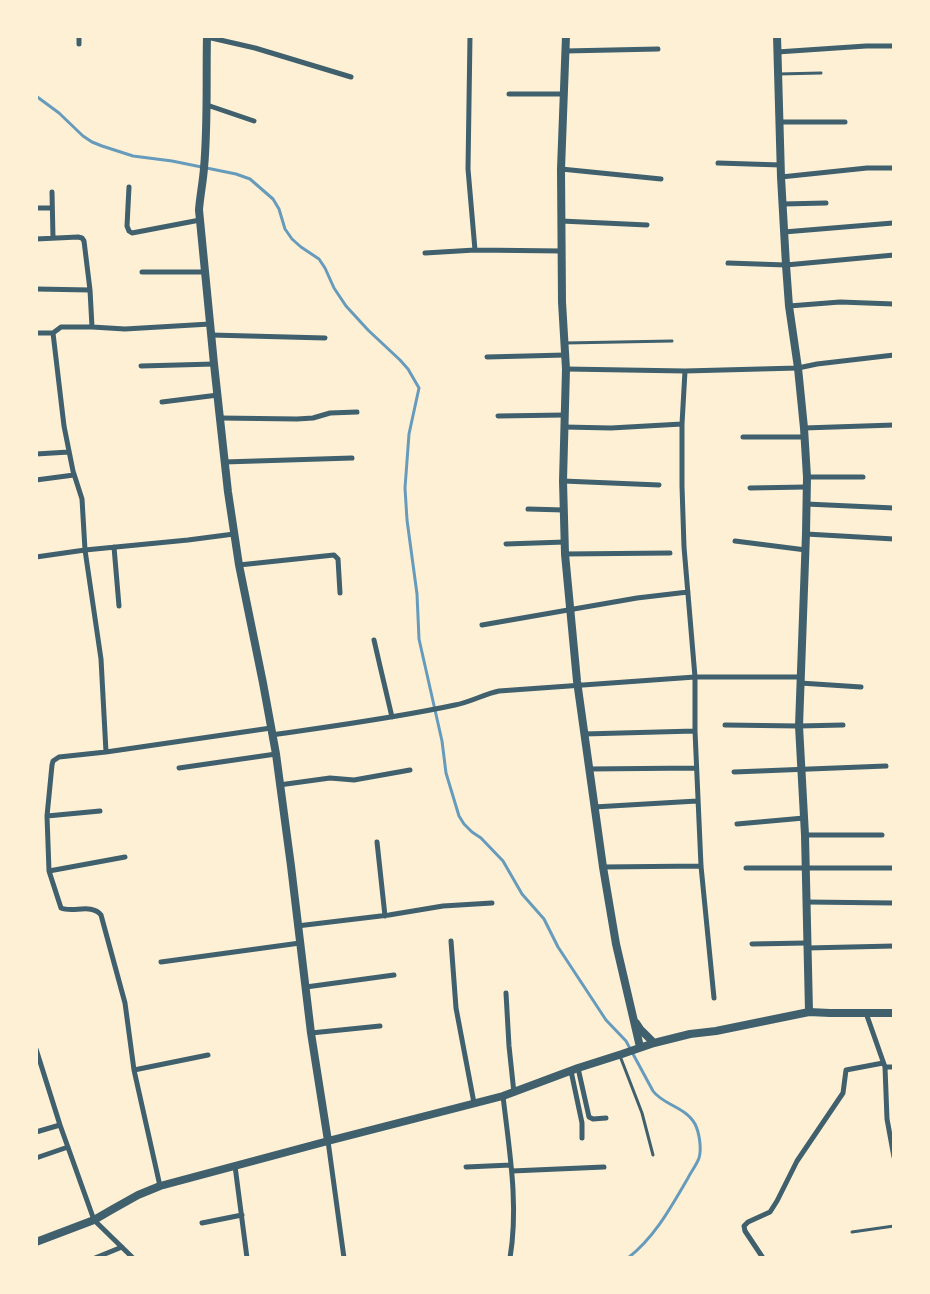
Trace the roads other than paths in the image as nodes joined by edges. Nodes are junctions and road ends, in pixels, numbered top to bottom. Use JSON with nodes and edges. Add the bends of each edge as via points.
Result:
{"nodes":[{"id":1,"x":79,"y":36,"type":"edge"},
{"id":2,"x":207,"y":36,"type":"edge"},
{"id":3,"x":470,"y":36,"type":"edge"},
{"id":4,"x":566,"y":36,"type":"edge"},
{"id":5,"x":777,"y":36,"type":"edge"},
{"id":6,"x":79,"y":44,"type":"dead end"},
{"id":7,"x":894,"y":46,"type":"edge"},
{"id":8,"x":658,"y":49,"type":"dead end"},
{"id":9,"x":565,"y":51,"type":"junction"},
{"id":10,"x":777,"y":52,"type":"junction"},
{"id":11,"x":821,"y":73,"type":"dead end"},
{"id":12,"x":778,"y":74,"type":"junction"},
{"id":13,"x":351,"y":77,"type":"dead end"},
{"id":14,"x":509,"y":94,"type":"dead end"},
{"id":15,"x":563,"y":94,"type":"junction"},
{"id":16,"x":206,"y":105,"type":"junction"},
{"id":17,"x":254,"y":121,"type":"dead end"},
{"id":18,"x":779,"y":122,"type":"junction"},
{"id":19,"x":845,"y":122,"type":"dead end"},
{"id":20,"x":718,"y":163,"type":"dead end"},
{"id":21,"x":781,"y":165,"type":"junction"},
{"id":22,"x":894,"y":168,"type":"edge"},
{"id":23,"x":561,"y":169,"type":"junction"},
{"id":24,"x":781,"y":177,"type":"junction"},
{"id":25,"x":661,"y":179,"type":"dead end"},
{"id":26,"x":130,"y":187,"type":"dead end"},
{"id":27,"x":52,"y":192,"type":"dead end"},
{"id":28,"x":826,"y":203,"type":"dead end"},
{"id":29,"x":783,"y":204,"type":"junction"},
{"id":30,"x":36,"y":208,"type":"edge"},
{"id":31,"x":52,"y":208,"type":"junction"},
{"id":32,"x":200,"y":220,"type":"junction"},
{"id":33,"x":561,"y":221,"type":"junction"},
{"id":34,"x":893,"y":223,"type":"edge"},
{"id":35,"x":647,"y":226,"type":"dead end"},
{"id":36,"x":784,"y":232,"type":"junction"},
{"id":37,"x":53,"y":238,"type":"junction"},
{"id":38,"x":36,"y":239,"type":"edge"},
{"id":39,"x":475,"y":250,"type":"junction"},
{"id":40,"x":562,"y":251,"type":"junction"},
{"id":41,"x":425,"y":253,"type":"dead end"},
{"id":42,"x":894,"y":255,"type":"edge"},
{"id":43,"x":728,"y":262,"type":"dead end"},
{"id":44,"x":786,"y":265,"type":"junction"},
{"id":45,"x":142,"y":272,"type":"dead end"},
{"id":46,"x":206,"y":272,"type":"junction"},
{"id":47,"x":36,"y":290,"type":"edge"},
{"id":48,"x":90,"y":290,"type":"junction"},
{"id":49,"x":894,"y":304,"type":"edge"},
{"id":50,"x":790,"y":306,"type":"junction"},
{"id":51,"x":210,"y":324,"type":"junction"},
{"id":52,"x":92,"y":327,"type":"junction"},
{"id":53,"x":36,"y":333,"type":"edge"},
{"id":54,"x":54,"y":333,"type":"junction"},
{"id":55,"x":211,"y":335,"type":"junction"},
{"id":56,"x":325,"y":338,"type":"dead end"},
{"id":57,"x":672,"y":341,"type":"dead end"},
{"id":58,"x":564,"y":343,"type":"junction"},
{"id":59,"x":565,"y":355,"type":"junction"},
{"id":60,"x":894,"y":355,"type":"edge"},
{"id":61,"x":486,"y":357,"type":"dead end"},
{"id":62,"x":214,"y":364,"type":"junction"},
{"id":63,"x":141,"y":366,"type":"dead end"},
{"id":64,"x":798,"y":368,"type":"junction"},
{"id":65,"x":566,"y":369,"type":"junction"},
{"id":66,"x":685,"y":371,"type":"junction"},
{"id":67,"x":218,"y":395,"type":"junction"},
{"id":68,"x":162,"y":402,"type":"dead end"},
{"id":69,"x":357,"y":412,"type":"dead end"},
{"id":70,"x":564,"y":415,"type":"junction"},
{"id":71,"x":498,"y":416,"type":"dead end"},
{"id":72,"x":220,"y":418,"type":"junction"},
{"id":73,"x":682,"y":424,"type":"junction"},
{"id":74,"x":894,"y":425,"type":"edge"},
{"id":75,"x":564,"y":428,"type":"junction"},
{"id":76,"x":804,"y":428,"type":"junction"},
{"id":77,"x":743,"y":437,"type":"dead end"},
{"id":78,"x":805,"y":437,"type":"junction"},
{"id":79,"x":69,"y":452,"type":"junction"},
{"id":80,"x":36,"y":454,"type":"edge"},
{"id":81,"x":352,"y":458,"type":"dead end"},
{"id":82,"x":224,"y":462,"type":"junction"},
{"id":83,"x":74,"y":475,"type":"junction"},
{"id":84,"x":807,"y":477,"type":"junction"},
{"id":85,"x":863,"y":477,"type":"dead end"},
{"id":86,"x":36,"y":480,"type":"edge"},
{"id":87,"x":563,"y":481,"type":"junction"},
{"id":88,"x":659,"y":485,"type":"dead end"},
{"id":89,"x":806,"y":487,"type":"junction"},
{"id":90,"x":750,"y":488,"type":"dead end"},
{"id":91,"x":806,"y":504,"type":"junction"},
{"id":92,"x":894,"y":508,"type":"edge"},
{"id":93,"x":528,"y":509,"type":"dead end"},
{"id":94,"x":564,"y":510,"type":"junction"},
{"id":95,"x":234,"y":534,"type":"junction"},
{"id":96,"x":806,"y":534,"type":"junction"},
{"id":97,"x":894,"y":539,"type":"edge"},
{"id":98,"x":736,"y":541,"type":"dead end"},
{"id":99,"x":565,"y":542,"type":"junction"},
{"id":100,"x":506,"y":544,"type":"dead end"},
{"id":101,"x":114,"y":547,"type":"junction"},
{"id":102,"x":84,"y":550,"type":"junction"},
{"id":103,"x":806,"y":550,"type":"junction"},
{"id":104,"x":670,"y":553,"type":"dead end"},
{"id":105,"x":565,"y":554,"type":"junction"},
{"id":106,"x":36,"y":557,"type":"edge"},
{"id":107,"x":239,"y":565,"type":"junction"},
{"id":108,"x":340,"y":592,"type":"dead end"},
{"id":109,"x":688,"y":592,"type":"junction"},
{"id":110,"x":119,"y":606,"type":"dead end"},
{"id":111,"x":570,"y":609,"type":"junction"},
{"id":112,"x":482,"y":625,"type":"dead end"},
{"id":113,"x":374,"y":640,"type":"dead end"},
{"id":114,"x":695,"y":677,"type":"junction"},
{"id":115,"x":800,"y":680,"type":"junction"},
{"id":116,"x":578,"y":685,"type":"junction"},
{"id":117,"x":862,"y":687,"type":"dead end"},
{"id":118,"x":392,"y":717,"type":"junction"},
{"id":119,"x":725,"y":725,"type":"dead end"},
{"id":120,"x":843,"y":725,"type":"dead end"},
{"id":121,"x":799,"y":726,"type":"junction"},
{"id":122,"x":695,"y":731,"type":"junction"},
{"id":123,"x":272,"y":732,"type":"junction"},
{"id":124,"x":584,"y":734,"type":"junction"},
{"id":125,"x":106,"y":752,"type":"junction"},
{"id":126,"x":276,"y":754,"type":"junction"},
{"id":127,"x":886,"y":766,"type":"dead end"},
{"id":128,"x":179,"y":768,"type":"dead end"},
{"id":129,"x":696,"y":768,"type":"junction"},
{"id":130,"x":802,"y":768,"type":"junction"},
{"id":131,"x":589,"y":769,"type":"junction"},
{"id":132,"x":410,"y":770,"type":"dead end"},
{"id":133,"x":734,"y":772,"type":"dead end"},
{"id":134,"x":280,"y":785,"type":"junction"},
{"id":135,"x":697,"y":801,"type":"junction"},
{"id":136,"x":594,"y":807,"type":"junction"},
{"id":137,"x":100,"y":811,"type":"dead end"},
{"id":138,"x":46,"y":816,"type":"junction"},
{"id":139,"x":804,"y":818,"type":"junction"},
{"id":140,"x":737,"y":824,"type":"dead end"},
{"id":141,"x":805,"y":834,"type":"junction"},
{"id":142,"x":882,"y":835,"type":"dead end"},
{"id":143,"x":377,"y":842,"type":"dead end"},
{"id":144,"x":124,"y":856,"type":"dead end"},
{"id":145,"x":701,"y":866,"type":"junction"},
{"id":146,"x":602,"y":867,"type":"junction"},
{"id":147,"x":746,"y":868,"type":"dead end"},
{"id":148,"x":894,"y":868,"type":"edge"},
{"id":149,"x":806,"y":869,"type":"junction"},
{"id":150,"x":49,"y":871,"type":"junction"},
{"id":151,"x":806,"y":902,"type":"junction"},
{"id":152,"x":492,"y":903,"type":"dead end"},
{"id":153,"x":894,"y":903,"type":"edge"},
{"id":154,"x":386,"y":916,"type":"junction"},
{"id":155,"x":297,"y":926,"type":"junction"},
{"id":156,"x":451,"y":941,"type":"dead end"},
{"id":157,"x":300,"y":943,"type":"junction"},
{"id":158,"x":752,"y":944,"type":"dead end"},
{"id":159,"x":806,"y":945,"type":"junction"},
{"id":160,"x":894,"y":946,"type":"edge"},
{"id":161,"x":161,"y":962,"type":"dead end"},
{"id":162,"x":394,"y":975,"type":"dead end"},
{"id":163,"x":306,"y":988,"type":"junction"},
{"id":164,"x":506,"y":993,"type":"dead end"},
{"id":165,"x":714,"y":998,"type":"dead end"},
{"id":166,"x":809,"y":1012,"type":"junction"},
{"id":167,"x":866,"y":1013,"type":"junction"},
{"id":168,"x":894,"y":1013,"type":"edge"},
{"id":169,"x":633,"y":1020,"type":"junction"},
{"id":170,"x":380,"y":1026,"type":"dead end"},
{"id":171,"x":311,"y":1033,"type":"junction"},
{"id":172,"x":654,"y":1042,"type":"junction"},
{"id":173,"x":36,"y":1048,"type":"edge"},
{"id":174,"x":637,"y":1048,"type":"junction"},
{"id":175,"x":208,"y":1055,"type":"dead end"},
{"id":176,"x":621,"y":1055,"type":"junction"},
{"id":177,"x":884,"y":1065,"type":"junction"},
{"id":178,"x":894,"y":1067,"type":"edge"},
{"id":179,"x":134,"y":1070,"type":"junction"},
{"id":180,"x":574,"y":1070,"type":"junction"},
{"id":181,"x":514,"y":1093,"type":"junction"},
{"id":182,"x":503,"y":1096,"type":"junction"},
{"id":183,"x":474,"y":1103,"type":"junction"},
{"id":184,"x":606,"y":1118,"type":"dead end"},
{"id":185,"x":60,"y":1125,"type":"junction"},
{"id":186,"x":36,"y":1132,"type":"edge"},
{"id":187,"x":582,"y":1138,"type":"dead end"},
{"id":188,"x":328,"y":1141,"type":"junction"},
{"id":189,"x":893,"y":1144,"type":"edge"},
{"id":190,"x":68,"y":1147,"type":"junction"},
{"id":191,"x":652,"y":1155,"type":"dead end"},
{"id":192,"x":894,"y":1157,"type":"edge"},
{"id":193,"x":36,"y":1158,"type":"edge"},
{"id":194,"x":235,"y":1166,"type":"junction"},
{"id":195,"x":466,"y":1167,"type":"dead end"},
{"id":196,"x":604,"y":1167,"type":"dead end"},
{"id":197,"x":511,"y":1168,"type":"junction"},
{"id":198,"x":160,"y":1186,"type":"junction"},
{"id":199,"x":242,"y":1215,"type":"junction"},
{"id":200,"x":94,"y":1220,"type":"junction"},
{"id":201,"x":202,"y":1223,"type":"dead end"},
{"id":202,"x":894,"y":1226,"type":"edge"},
{"id":203,"x":852,"y":1232,"type":"dead end"},
{"id":204,"x":36,"y":1242,"type":"edge"},
{"id":205,"x":122,"y":1247,"type":"junction"},
{"id":206,"x":95,"y":1258,"type":"edge"},
{"id":207,"x":133,"y":1258,"type":"edge"},
{"id":208,"x":247,"y":1258,"type":"edge"},
{"id":209,"x":344,"y":1258,"type":"edge"},
{"id":210,"x":510,"y":1258,"type":"edge"},
{"id":211,"x":763,"y":1258,"type":"edge"}],
"edges":[{"from":1,"to":6,"type":"street"},
{"from":2,"to":13,"type":"street"},
{"from":2,"to":16,"type":"street"},
{"from":3,"to":39,"type":"street","via":[[468,169]]},
{"from":4,"to":9,"type":"street"},
{"from":5,"to":10,"type":"street"},
{"from":7,"to":10,"type":"street"},
{"from":8,"to":9,"type":"street"},
{"from":9,"to":15,"type":"street"},
{"from":10,"to":12,"type":"street"},
{"from":11,"to":12,"type":"lane"},
{"from":12,"to":18,"type":"street"},
{"from":14,"to":15,"type":"street"},
{"from":15,"to":23,"type":"street"},
{"from":16,"to":17,"type":"street"},
{"from":16,"to":32,"type":"street"},
{"from":18,"to":19,"type":"street"},
{"from":18,"to":21,"type":"street"},
{"from":20,"to":21,"type":"street"},
{"from":21,"to":24,"type":"street"},
{"from":22,"to":24,"type":"street"},
{"from":23,"to":25,"type":"street"},
{"from":23,"to":33,"type":"street"},
{"from":24,"to":29,"type":"street"},
{"from":26,"to":32,"type":"street","via":[[127,226],[132,233]]},
{"from":27,"to":31,"type":"street"},
{"from":28,"to":29,"type":"street"},
{"from":29,"to":36,"type":"street"},
{"from":30,"to":31,"type":"street"},
{"from":31,"to":37,"type":"street"},
{"from":32,"to":46,"type":"street"},
{"from":33,"to":35,"type":"street"},
{"from":33,"to":40,"type":"street"},
{"from":34,"to":36,"type":"street"},
{"from":36,"to":44,"type":"street"},
{"from":37,"to":38,"type":"street"},
{"from":37,"to":48,"type":"street","via":[[82,238]]},
{"from":39,"to":40,"type":"street"},
{"from":39,"to":41,"type":"street"},
{"from":40,"to":58,"type":"street"},
{"from":42,"to":44,"type":"street"},
{"from":43,"to":44,"type":"street"},
{"from":44,"to":50,"type":"street"},
{"from":45,"to":46,"type":"street"},
{"from":46,"to":51,"type":"street"},
{"from":47,"to":48,"type":"street"},
{"from":48,"to":52,"type":"street"},
{"from":49,"to":50,"type":"street","via":[[840,302]]},
{"from":50,"to":64,"type":"street"},
{"from":51,"to":52,"type":"street","via":[[125,329]]},
{"from":51,"to":55,"type":"street"},
{"from":52,"to":54,"type":"street","via":[[61,327]]},
{"from":53,"to":54,"type":"street"},
{"from":54,"to":79,"type":"street"},
{"from":55,"to":56,"type":"street"},
{"from":55,"to":62,"type":"street"},
{"from":57,"to":58,"type":"lane"},
{"from":58,"to":59,"type":"street"},
{"from":59,"to":61,"type":"street"},
{"from":59,"to":65,"type":"street"},
{"from":60,"to":64,"type":"street"},
{"from":62,"to":63,"type":"street"},
{"from":62,"to":67,"type":"street"},
{"from":64,"to":66,"type":"street"},
{"from":64,"to":76,"type":"street"},
{"from":65,"to":66,"type":"street"},
{"from":65,"to":70,"type":"street"},
{"from":66,"to":73,"type":"street"},
{"from":67,"to":68,"type":"street"},
{"from":67,"to":72,"type":"street"},
{"from":69,"to":72,"type":"street","via":[[297,419]]},
{"from":70,"to":71,"type":"street"},
{"from":70,"to":75,"type":"street"},
{"from":72,"to":82,"type":"street"},
{"from":73,"to":75,"type":"street"},
{"from":73,"to":109,"type":"street"},
{"from":74,"to":76,"type":"street"},
{"from":75,"to":87,"type":"street"},
{"from":76,"to":78,"type":"street"},
{"from":77,"to":78,"type":"street"},
{"from":78,"to":84,"type":"street"},
{"from":79,"to":80,"type":"street"},
{"from":79,"to":83,"type":"street"},
{"from":81,"to":82,"type":"street"},
{"from":82,"to":95,"type":"street"},
{"from":83,"to":86,"type":"street"},
{"from":83,"to":102,"type":"street","via":[[82,499]]},
{"from":84,"to":85,"type":"street"},
{"from":84,"to":89,"type":"street"},
{"from":87,"to":88,"type":"street"},
{"from":87,"to":94,"type":"street"},
{"from":89,"to":90,"type":"street"},
{"from":89,"to":91,"type":"street"},
{"from":91,"to":92,"type":"street"},
{"from":91,"to":96,"type":"street"},
{"from":93,"to":94,"type":"street"},
{"from":94,"to":99,"type":"street"},
{"from":95,"to":101,"type":"street"},
{"from":95,"to":107,"type":"street"},
{"from":96,"to":97,"type":"street"},
{"from":96,"to":103,"type":"street"},
{"from":98,"to":103,"type":"street"},
{"from":99,"to":100,"type":"street"},
{"from":99,"to":105,"type":"street"},
{"from":101,"to":102,"type":"street"},
{"from":101,"to":110,"type":"street"},
{"from":102,"to":106,"type":"street"},
{"from":102,"to":125,"type":"street","via":[[101,659]]},
{"from":103,"to":115,"type":"street"},
{"from":104,"to":105,"type":"street"},
{"from":105,"to":111,"type":"street"},
{"from":107,"to":108,"type":"street","via":[[334,555],[338,559]]},
{"from":107,"to":123,"type":"street"},
{"from":109,"to":111,"type":"street"},
{"from":109,"to":114,"type":"street"},
{"from":111,"to":112,"type":"street"},
{"from":111,"to":116,"type":"street"},
{"from":113,"to":118,"type":"street"},
{"from":114,"to":115,"type":"street"},
{"from":114,"to":116,"type":"street"},
{"from":114,"to":122,"type":"street"},
{"from":115,"to":117,"type":"street"},
{"from":115,"to":121,"type":"street"},
{"from":116,"to":118,"type":"street","via":[[499,691],[468,702]]},
{"from":116,"to":124,"type":"street"},
{"from":118,"to":123,"type":"street"},
{"from":119,"to":121,"type":"street"},
{"from":120,"to":121,"type":"street"},
{"from":121,"to":130,"type":"street"},
{"from":122,"to":124,"type":"street"},
{"from":122,"to":129,"type":"street"},
{"from":123,"to":125,"type":"street"},
{"from":123,"to":126,"type":"street"},
{"from":124,"to":131,"type":"street"},
{"from":125,"to":138,"type":"street","via":[[55,760]]},
{"from":126,"to":128,"type":"street"},
{"from":126,"to":134,"type":"street"},
{"from":127,"to":130,"type":"street"},
{"from":129,"to":131,"type":"street"},
{"from":129,"to":135,"type":"street"},
{"from":130,"to":133,"type":"street"},
{"from":130,"to":139,"type":"street"},
{"from":131,"to":136,"type":"street"},
{"from":132,"to":134,"type":"street","via":[[354,780],[330,778]]},
{"from":134,"to":155,"type":"street"},
{"from":135,"to":136,"type":"street"},
{"from":135,"to":145,"type":"street"},
{"from":136,"to":146,"type":"street"},
{"from":137,"to":138,"type":"street"},
{"from":138,"to":150,"type":"street"},
{"from":139,"to":140,"type":"street"},
{"from":139,"to":141,"type":"street"},
{"from":141,"to":142,"type":"street"},
{"from":141,"to":149,"type":"street"},
{"from":143,"to":154,"type":"street"},
{"from":144,"to":150,"type":"street"},
{"from":145,"to":146,"type":"street"},
{"from":145,"to":165,"type":"street"},
{"from":146,"to":169,"type":"street"},
{"from":147,"to":149,"type":"street"},
{"from":148,"to":149,"type":"street"},
{"from":149,"to":151,"type":"street"},
{"from":150,"to":179,"type":"street","via":[[61,908],[92,910],[101,915],[125,1004]]},
{"from":151,"to":153,"type":"street"},
{"from":151,"to":159,"type":"street"},
{"from":152,"to":154,"type":"street","via":[[443,906]]},
{"from":154,"to":155,"type":"street"},
{"from":155,"to":157,"type":"street"},
{"from":156,"to":183,"type":"street","via":[[456,1008]]},
{"from":157,"to":161,"type":"street"},
{"from":157,"to":163,"type":"street"},
{"from":158,"to":159,"type":"street"},
{"from":159,"to":160,"type":"street"},
{"from":159,"to":166,"type":"street"},
{"from":162,"to":163,"type":"street"},
{"from":163,"to":171,"type":"street"},
{"from":164,"to":181,"type":"street"},
{"from":166,"to":167,"type":"street"},
{"from":166,"to":172,"type":"street"},
{"from":167,"to":168,"type":"street"},
{"from":167,"to":177,"type":"street"},
{"from":169,"to":172,"type":"street"},
{"from":169,"to":174,"type":"street"},
{"from":170,"to":171,"type":"street"},
{"from":171,"to":188,"type":"street"},
{"from":172,"to":174,"type":"street"},
{"from":173,"to":185,"type":"street"},
{"from":174,"to":176,"type":"street"},
{"from":175,"to":179,"type":"street"},
{"from":176,"to":180,"type":"street"},
{"from":176,"to":191,"type":"lane","via":[[642,1114]]},
{"from":177,"to":178,"type":"street"},
{"from":177,"to":189,"type":"street","via":[[887,1120]]},
{"from":177,"to":211,"type":"street","via":[[846,1070],[843,1093],[797,1161],[770,1212],[744,1226]]},
{"from":179,"to":198,"type":"street"},
{"from":180,"to":181,"type":"street"},
{"from":180,"to":184,"type":"street","via":[[589,1117]]},
{"from":180,"to":187,"type":"street"},
{"from":181,"to":182,"type":"street"},
{"from":182,"to":183,"type":"street"},
{"from":182,"to":197,"type":"street"},
{"from":183,"to":188,"type":"street"},
{"from":185,"to":186,"type":"street"},
{"from":185,"to":190,"type":"street"},
{"from":188,"to":194,"type":"street"},
{"from":188,"to":209,"type":"street"},
{"from":189,"to":192,"type":"street"},
{"from":190,"to":193,"type":"street"},
{"from":190,"to":200,"type":"street"},
{"from":194,"to":198,"type":"street"},
{"from":194,"to":199,"type":"street"},
{"from":195,"to":197,"type":"street"},
{"from":196,"to":197,"type":"street"},
{"from":197,"to":210,"type":"street","via":[[514,1223]]},
{"from":198,"to":200,"type":"street"},
{"from":199,"to":201,"type":"street"},
{"from":199,"to":208,"type":"street"},
{"from":200,"to":204,"type":"street"},
{"from":200,"to":205,"type":"street"},
{"from":202,"to":203,"type":"lane"},
{"from":205,"to":206,"type":"street"},
{"from":205,"to":207,"type":"street"}]}
